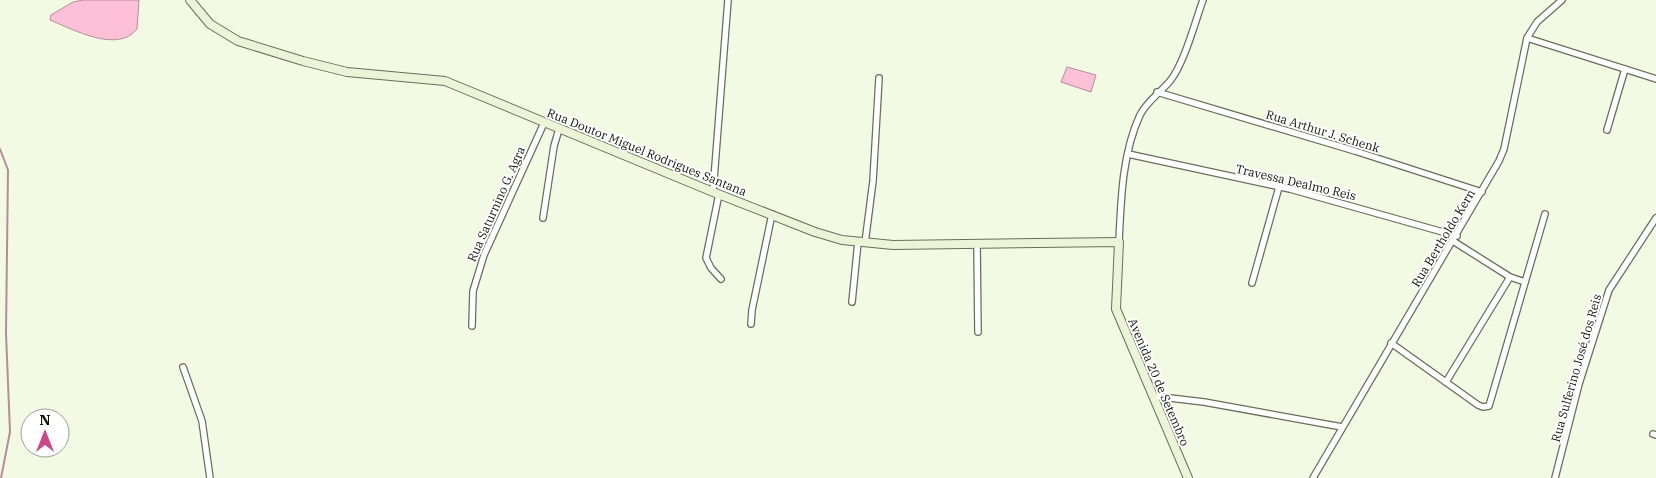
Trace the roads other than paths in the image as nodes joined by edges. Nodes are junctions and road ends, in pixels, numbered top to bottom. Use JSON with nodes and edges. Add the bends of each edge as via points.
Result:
{"nodes":[{"id":1,"x":190,"y":0,"type":"edge"},
{"id":2,"x":728,"y":0,"type":"edge"},
{"id":3,"x":1203,"y":0,"type":"edge"},
{"id":4,"x":1562,"y":0,"type":"edge"},
{"id":5,"x":1527,"y":38,"type":"junction"},
{"id":6,"x":1625,"y":69,"type":"junction"},
{"id":7,"x":879,"y":78,"type":"dead end"},
{"id":8,"x":1656,"y":79,"type":"edge"},
{"id":9,"x":1157,"y":92,"type":"junction"},
{"id":10,"x":544,"y":123,"type":"junction"},
{"id":11,"x":559,"y":129,"type":"junction"},
{"id":12,"x":1607,"y":130,"type":"dead end"},
{"id":13,"x":1128,"y":154,"type":"junction"},
{"id":14,"x":1279,"y":187,"type":"junction"},
{"id":15,"x":1482,"y":192,"type":"junction"},
{"id":16,"x":716,"y":193,"type":"junction"},
{"id":17,"x":772,"y":214,"type":"junction"},
{"id":18,"x":1545,"y":214,"type":"dead end"},
{"id":19,"x":544,"y":218,"type":"dead end"},
{"id":20,"x":1656,"y":218,"type":"edge"},
{"id":21,"x":1455,"y":238,"type":"junction"},
{"id":22,"x":1119,"y":242,"type":"junction"},
{"id":23,"x":862,"y":243,"type":"junction"},
{"id":24,"x":977,"y":244,"type":"junction"},
{"id":25,"x":1510,"y":276,"type":"junction"},
{"id":26,"x":721,"y":279,"type":"dead end"},
{"id":27,"x":1525,"y":282,"type":"junction"},
{"id":28,"x":1252,"y":283,"type":"dead end"},
{"id":29,"x":852,"y":302,"type":"dead end"},
{"id":30,"x":751,"y":324,"type":"dead end"},
{"id":31,"x":472,"y":326,"type":"dead end"},
{"id":32,"x":978,"y":332,"type":"dead end"},
{"id":33,"x":1391,"y":343,"type":"junction"},
{"id":34,"x":183,"y":367,"type":"dead end"},
{"id":35,"x":1446,"y":382,"type":"junction"},
{"id":36,"x":1153,"y":396,"type":"junction"},
{"id":37,"x":1342,"y":426,"type":"junction"},
{"id":38,"x":210,"y":478,"type":"edge"},
{"id":39,"x":1188,"y":478,"type":"edge"},
{"id":40,"x":1313,"y":478,"type":"edge"},
{"id":41,"x":1555,"y":478,"type":"edge"}],
"edges":[{"from":1,"to":10,"type":"street","name":"Rua Doutor Miguel Rodrigues Santana","via":[[210,24],[238,40],[303,62],[347,72],[445,82]]},
{"from":2,"to":16,"type":"street"},
{"from":3,"to":9,"type":"street","name":"Avenida 20 de Setembro","via":[[1177,68],[1170,81]]},
{"from":4,"to":5,"type":"street","name":"Rua Bertholdo Kern","via":[[1537,22]]},
{"from":5,"to":6,"type":"street"},
{"from":5,"to":15,"type":"street","name":"Rua Bertholdo Kern","via":[[1504,149]]},
{"from":6,"to":8,"type":"street"},
{"from":6,"to":12,"type":"street"},
{"from":7,"to":23,"type":"street","via":[[873,181]]},
{"from":9,"to":13,"type":"street","name":"Avenida 20 de Setembro","via":[[1140,115]]},
{"from":9,"to":15,"type":"street","name":"Rua Arthur J. Schenk"},
{"from":10,"to":11,"type":"street","name":"Rua Doutor Miguel Rodrigues Santana"},
{"from":10,"to":31,"type":"street","name":"Rua Saturnino G. Agra","via":[[484,254],[473,291]]},
{"from":11,"to":16,"type":"street","name":"Rua Doutor Miguel Rodrigues Santana"},
{"from":11,"to":19,"type":"street"},
{"from":13,"to":14,"type":"street","name":"Travessa Dealmo Reis"},
{"from":13,"to":22,"type":"street","name":"Avenida 20 de Setembro","via":[[1122,186]]},
{"from":14,"to":21,"type":"street","name":"Travessa Dealmo Reis","via":[[1398,217]]},
{"from":14,"to":28,"type":"street"},
{"from":15,"to":21,"type":"street","name":"Rua Bertholdo Kern"},
{"from":16,"to":17,"type":"street","name":"Rua Doutor Miguel Rodrigues Santana"},
{"from":16,"to":26,"type":"street","via":[[706,258]]},
{"from":17,"to":23,"type":"street","name":"Rua Doutor Miguel Rodrigues Santana","via":[[815,232]]},
{"from":17,"to":30,"type":"street"},
{"from":18,"to":27,"type":"street"},
{"from":20,"to":41,"type":"street","name":"Rua Sulferino José dos Reis","via":[[1606,298],[1579,384]]},
{"from":21,"to":25,"type":"street","name":"Travessa Dealmo Reis"},
{"from":21,"to":33,"type":"street","name":"Rua Bertholdo Kern"},
{"from":22,"to":24,"type":"street","name":"Rua Doutor Miguel Rodrigues Santana"},
{"from":22,"to":36,"type":"street","name":"Avenida 20 de Setembro","via":[[1116,308]]},
{"from":23,"to":24,"type":"street","name":"Rua Doutor Miguel Rodrigues Santana"},
{"from":23,"to":29,"type":"street"},
{"from":24,"to":32,"type":"street"},
{"from":25,"to":27,"type":"street","name":"Travessa Dealmo Reis"},
{"from":25,"to":35,"type":"street"},
{"from":27,"to":35,"type":"street","via":[[1489,406],[1478,405]]},
{"from":33,"to":35,"type":"street"},
{"from":33,"to":37,"type":"street","name":"Rua Bertholdo Kern"},
{"from":34,"to":38,"type":"street","via":[[202,421]]},
{"from":36,"to":37,"type":"street"},
{"from":36,"to":39,"type":"street","name":"Avenida 20 de Setembro"},
{"from":37,"to":40,"type":"street","name":"Rua Bertholdo Kern"}]}
